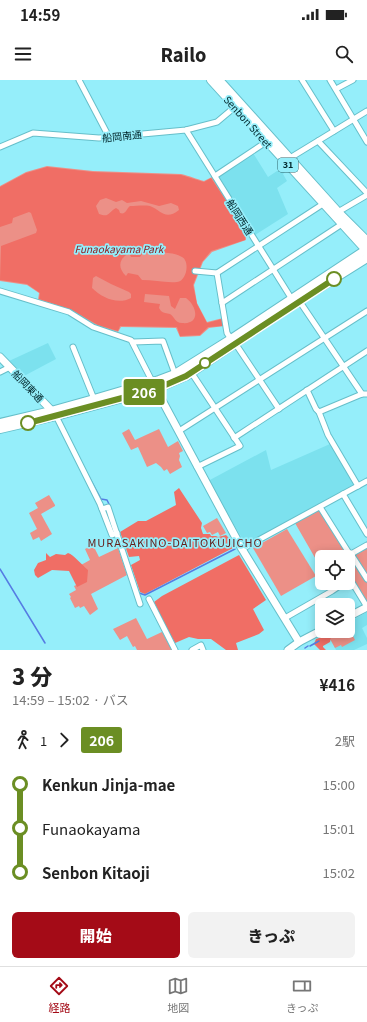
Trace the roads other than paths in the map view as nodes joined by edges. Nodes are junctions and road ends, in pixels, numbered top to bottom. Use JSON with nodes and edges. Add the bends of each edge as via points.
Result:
{"nodes":[{"id":1,"x":79,"y":80,"type":"edge"},
{"id":2,"x":211,"y":80,"type":"edge"},
{"id":3,"x":219,"y":80,"type":"edge"},
{"id":4,"x":302,"y":80,"type":"edge"},
{"id":5,"x":330,"y":80,"type":"edge"},
{"id":6,"x":352,"y":80,"type":"edge"},
{"id":7,"x":336,"y":89,"type":"junction"},
{"id":8,"x":237,"y":105,"type":"junction"},
{"id":9,"x":367,"y":111,"type":"edge"},
{"id":10,"x":354,"y":119,"type":"junction"},
{"id":11,"x":186,"y":130,"type":"junction"},
{"id":12,"x":334,"y":131,"type":"junction"},
{"id":13,"x":109,"y":137,"type":"junction"},
{"id":14,"x":318,"y":141,"type":"junction"},
{"id":15,"x":266,"y":142,"type":"junction"},
{"id":16,"x":367,"y":142,"type":"edge"},
{"id":17,"x":0,"y":147,"type":"edge"},
{"id":18,"x":288,"y":161,"type":"junction"},
{"id":19,"x":215,"y":176,"type":"junction"},
{"id":20,"x":367,"y":194,"type":"edge"},
{"id":21,"x":323,"y":204,"type":"junction"},
{"id":22,"x":338,"y":212,"type":"junction"},
{"id":23,"x":342,"y":224,"type":"junction"},
{"id":24,"x":367,"y":241,"type":"edge"},
{"id":25,"x":259,"y":246,"type":"junction"},
{"id":26,"x":367,"y":252,"type":"edge"},
{"id":27,"x":273,"y":269,"type":"junction"},
{"id":28,"x":195,"y":271,"type":"dead end"},
{"id":29,"x":217,"y":273,"type":"junction"},
{"id":30,"x":0,"y":291,"type":"edge"},
{"id":31,"x":296,"y":299,"type":"junction"},
{"id":32,"x":222,"y":303,"type":"junction"},
{"id":33,"x":367,"y":311,"type":"edge"},
{"id":34,"x":325,"y":338,"type":"junction"},
{"id":35,"x":233,"y":341,"type":"junction"},
{"id":36,"x":133,"y":342,"type":"junction"},
{"id":37,"x":74,"y":347,"type":"dead end"},
{"id":38,"x":367,"y":351,"type":"edge"},
{"id":39,"x":0,"y":357,"type":"edge"},
{"id":40,"x":344,"y":366,"type":"junction"},
{"id":41,"x":10,"y":367,"type":"junction"},
{"id":42,"x":0,"y":372,"type":"edge"},
{"id":43,"x":191,"y":372,"type":"junction"},
{"id":44,"x":175,"y":374,"type":"junction"},
{"id":45,"x":260,"y":380,"type":"junction"},
{"id":46,"x":155,"y":385,"type":"junction"},
{"id":47,"x":307,"y":390,"type":"junction"},
{"id":48,"x":365,"y":394,"type":"edge"},
{"id":49,"x":94,"y":399,"type":"junction"},
{"id":50,"x":215,"y":408,"type":"junction"},
{"id":51,"x":279,"y":408,"type":"junction"},
{"id":52,"x":319,"y":412,"type":"junction"},
{"id":53,"x":54,"y":414,"type":"junction"},
{"id":54,"x":0,"y":423,"type":"edge"},
{"id":55,"x":0,"y":429,"type":"edge"},
{"id":56,"x":179,"y":431,"type":"junction"},
{"id":57,"x":234,"y":438,"type":"junction"},
{"id":58,"x":197,"y":467,"type":"junction"},
{"id":59,"x":367,"y":481,"type":"edge"},
{"id":60,"x":358,"y":486,"type":"junction"},
{"id":61,"x":342,"y":494,"type":"junction"},
{"id":62,"x":320,"y":507,"type":"junction"},
{"id":63,"x":365,"y":526,"type":"edge"},
{"id":64,"x":367,"y":534,"type":"edge"},
{"id":65,"x":367,"y":545,"type":"edge"},
{"id":66,"x":242,"y":549,"type":"junction"},
{"id":67,"x":346,"y":550,"type":"edge"},
{"id":68,"x":355,"y":552,"type":"edge"},
{"id":69,"x":355,"y":560,"type":"edge"},
{"id":70,"x":367,"y":579,"type":"edge"},
{"id":71,"x":355,"y":587,"type":"edge"},
{"id":72,"x":334,"y":590,"type":"edge"},
{"id":73,"x":149,"y":599,"type":"dead end"},
{"id":74,"x":140,"y":604,"type":"dead end"},
{"id":75,"x":367,"y":607,"type":"edge"},
{"id":76,"x":355,"y":613,"type":"edge"},
{"id":77,"x":285,"y":618,"type":"junction"},
{"id":78,"x":315,"y":634,"type":"edge"},
{"id":79,"x":299,"y":642,"type":"junction"},
{"id":80,"x":175,"y":650,"type":"edge"},
{"id":81,"x":192,"y":650,"type":"edge"},
{"id":82,"x":203,"y":650,"type":"edge"},
{"id":83,"x":288,"y":650,"type":"edge"}],
"edges":[{"from":1,"to":13,"type":"street"},
{"from":2,"to":8,"type":"main road","name":"Senbon Street","number":"31"},
{"from":3,"to":8,"type":"main road","name":"Senbon Street","number":"31"},
{"from":4,"to":12,"type":"street"},
{"from":5,"to":7,"type":"street"},
{"from":6,"to":7,"type":"street"},
{"from":7,"to":10,"type":"street"},
{"from":8,"to":11,"type":"street","name":"船岡南通","via":[[217,122]]},
{"from":8,"to":15,"type":"main road","name":"Senbon Street","number":"31"},
{"from":8,"to":18,"type":"main road","name":"Senbon Street","number":"31"},
{"from":9,"to":10,"type":"street"},
{"from":10,"to":12,"type":"street"},
{"from":10,"to":16,"type":"street"},
{"from":11,"to":13,"type":"street","name":"船岡南通"},
{"from":11,"to":19,"type":"street","name":"船岡西通"},
{"from":12,"to":14,"type":"street"},
{"from":13,"to":17,"type":"street","name":"船岡南通","via":[[33,133]]},
{"from":14,"to":18,"type":"street"},
{"from":14,"to":20,"type":"street"},
{"from":15,"to":18,"type":"main road","name":"Senbon Street","number":"31"},
{"from":15,"to":19,"type":"street"},
{"from":18,"to":21,"type":"main road","name":"Senbon Street","number":"31"},
{"from":18,"to":22,"type":"main road","name":"Senbon Street","number":"31"},
{"from":19,"to":25,"type":"street","name":"船岡西通"},
{"from":20,"to":22,"type":"street"},
{"from":21,"to":23,"type":"main road","name":"Senbon Street","number":"31"},
{"from":21,"to":25,"type":"street"},
{"from":22,"to":24,"type":"main road","name":"Senbon Street","number":"31"},
{"from":23,"to":26,"type":"main road","name":"Senbon Street","number":"31"},
{"from":23,"to":27,"type":"street"},
{"from":25,"to":27,"type":"street","name":"船岡西通"},
{"from":25,"to":29,"type":"street"},
{"from":26,"to":31,"type":"main road"},
{"from":27,"to":31,"type":"street","name":"船岡西通"},
{"from":27,"to":32,"type":"street"},
{"from":28,"to":29,"type":"street"},
{"from":29,"to":32,"type":"street"},
{"from":30,"to":36,"type":"street","via":[[69,312],[93,327]]},
{"from":31,"to":34,"type":"street","name":"船岡西通"},
{"from":31,"to":35,"type":"main road"},
{"from":32,"to":35,"type":"street","via":[[227,333]]},
{"from":33,"to":34,"type":"street"},
{"from":34,"to":40,"type":"street","name":"船岡西通"},
{"from":34,"to":45,"type":"street"},
{"from":35,"to":43,"type":"main road"},
{"from":35,"to":44,"type":"main road"},
{"from":35,"to":45,"type":"street"},
{"from":36,"to":44,"type":"street","via":[[163,341]]},
{"from":36,"to":46,"type":"street"},
{"from":37,"to":49,"type":"street"},
{"from":38,"to":40,"type":"street"},
{"from":39,"to":41,"type":"street","name":"船岡東通"},
{"from":40,"to":47,"type":"street"},
{"from":40,"to":48,"type":"street","name":"船岡西通"},
{"from":41,"to":42,"type":"street"},
{"from":41,"to":53,"type":"street","name":"船岡東通"},
{"from":43,"to":46,"type":"main road","via":[[174,382]]},
{"from":43,"to":50,"type":"street"},
{"from":44,"to":46,"type":"main road"},
{"from":45,"to":50,"type":"street"},
{"from":45,"to":51,"type":"street"},
{"from":46,"to":49,"type":"main road"},
{"from":46,"to":53,"type":"main road"},
{"from":46,"to":56,"type":"street"},
{"from":47,"to":51,"type":"street"},
{"from":47,"to":52,"type":"street"},
{"from":48,"to":52,"type":"street"},
{"from":49,"to":53,"type":"main road"},
{"from":50,"to":56,"type":"street"},
{"from":50,"to":57,"type":"street"},
{"from":51,"to":57,"type":"street"},
{"from":52,"to":60,"type":"street","via":[[328,436]]},
{"from":53,"to":54,"type":"main road"},
{"from":53,"to":55,"type":"main road"},
{"from":53,"to":74,"type":"street","via":[[111,524]]},
{"from":56,"to":58,"type":"street"},
{"from":57,"to":58,"type":"street","via":[[240,446]]},
{"from":58,"to":66,"type":"street"},
{"from":59,"to":60,"type":"street"},
{"from":60,"to":61,"type":"street"},
{"from":61,"to":62,"type":"street"},
{"from":61,"to":63,"type":"street"},
{"from":62,"to":66,"type":"street"},
{"from":62,"to":67,"type":"street"},
{"from":63,"to":64,"type":"street"},
{"from":65,"to":68,"type":"street"},
{"from":66,"to":77,"type":"street"},
{"from":69,"to":70,"type":"street"},
{"from":71,"to":75,"type":"street"},
{"from":72,"to":77,"type":"street"},
{"from":73,"to":80,"type":"street"},
{"from":75,"to":76,"type":"street"},
{"from":77,"to":79,"type":"street"},
{"from":78,"to":79,"type":"street"},
{"from":79,"to":83,"type":"street"},
{"from":81,"to":82,"type":"street","via":[[201,646]]}]}
